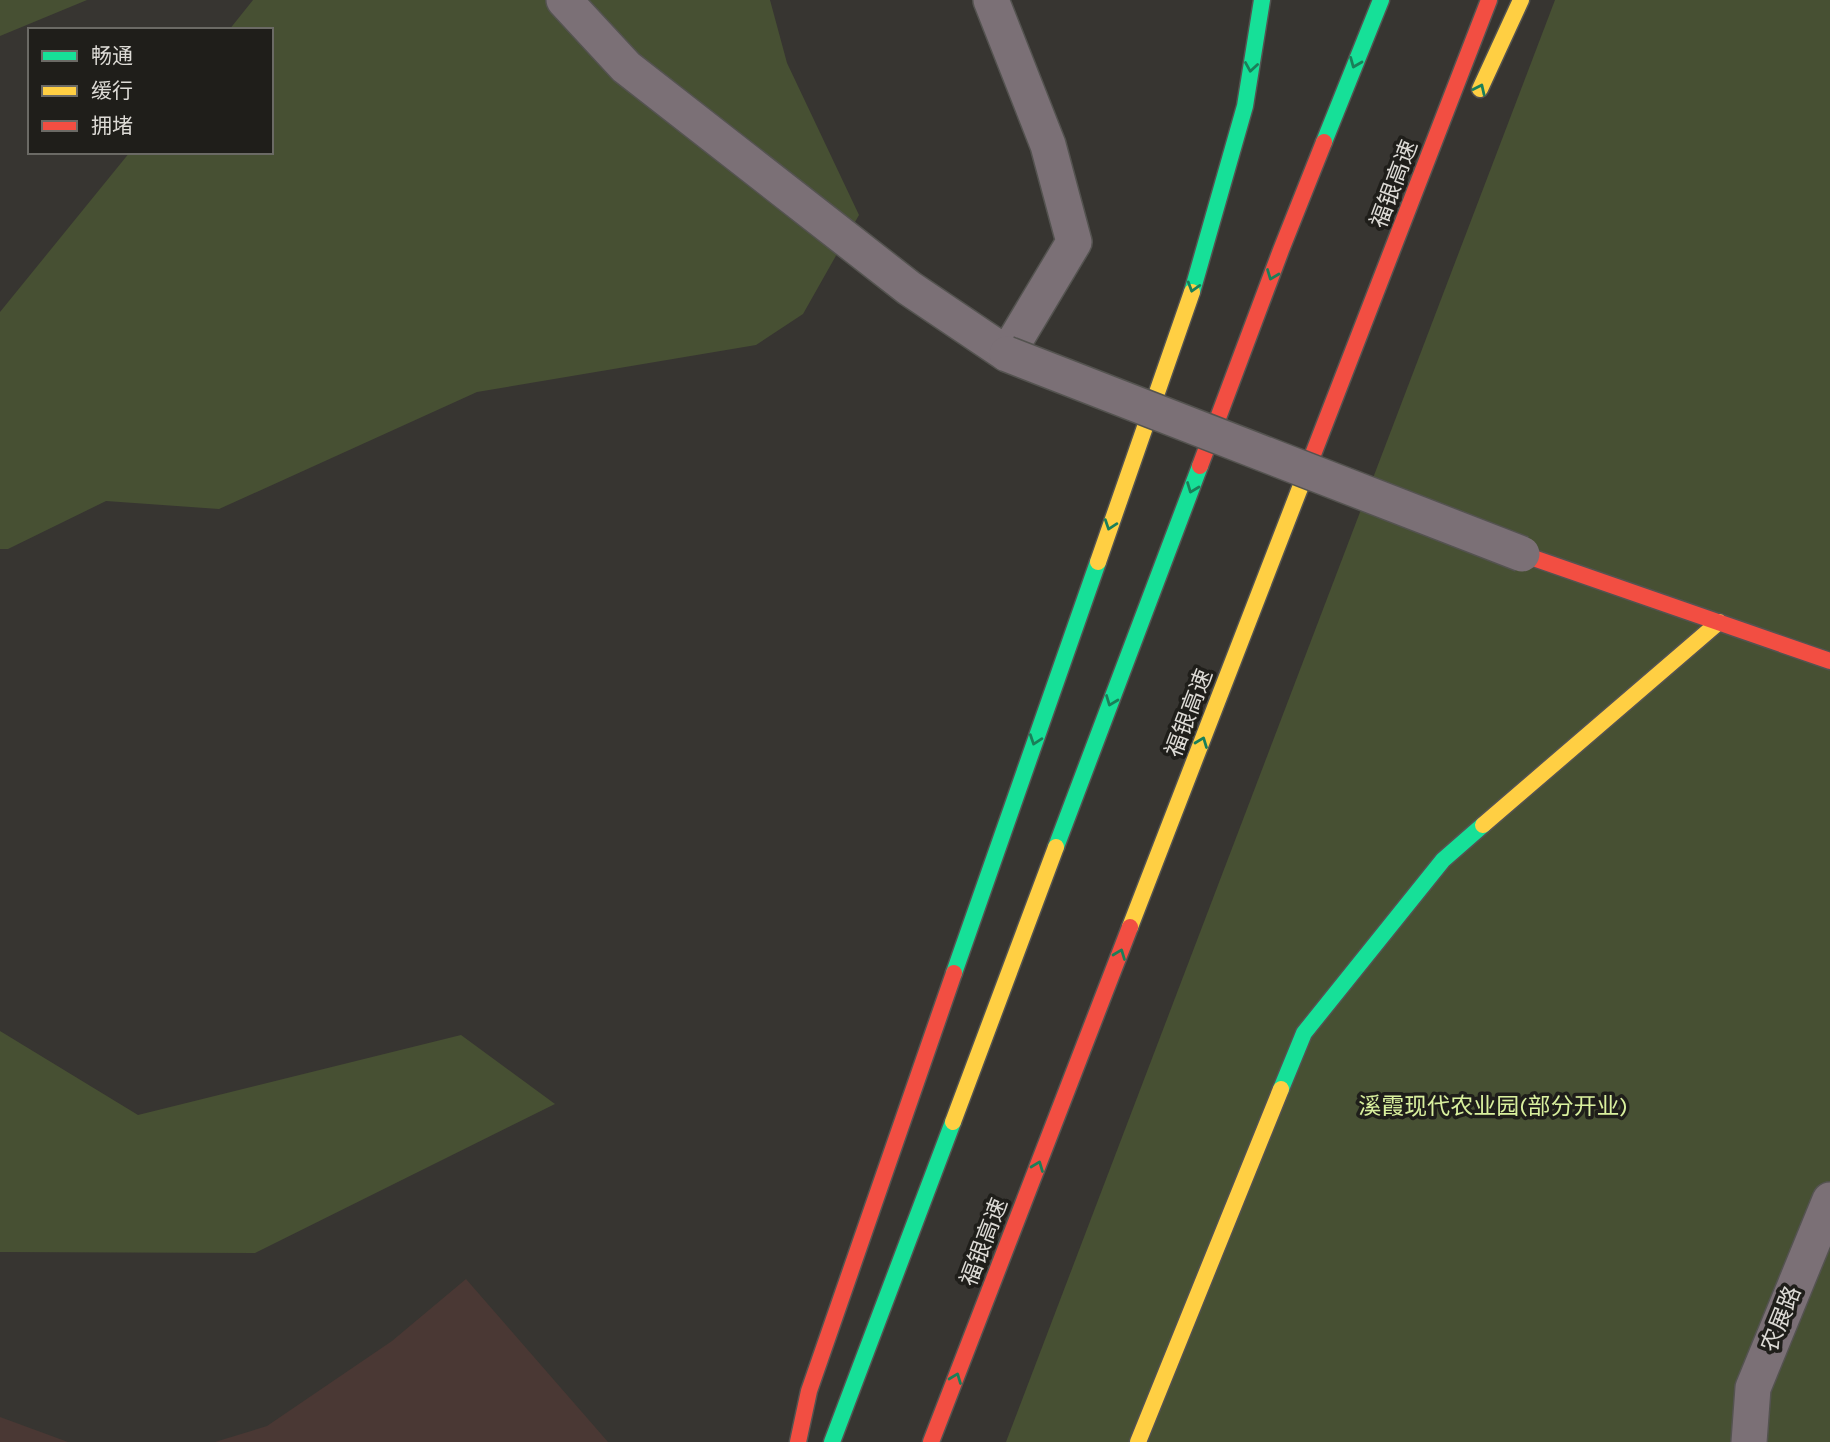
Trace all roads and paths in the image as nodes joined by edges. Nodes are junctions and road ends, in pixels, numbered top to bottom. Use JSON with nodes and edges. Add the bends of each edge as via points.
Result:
{"nodes":[{"id":1,"x":564,"y":0,"type":"edge"},
{"id":2,"x":991,"y":0,"type":"edge"},
{"id":3,"x":1262,"y":0,"type":"edge"},
{"id":4,"x":1381,"y":0,"type":"edge"},
{"id":5,"x":1489,"y":0,"type":"edge"},
{"id":6,"x":1521,"y":0,"type":"edge"},
{"id":7,"x":1475,"y":99,"type":"dead end"},
{"id":8,"x":1429,"y":198,"type":"dead end"},
{"id":9,"x":1007,"y":354,"type":"junction"},
{"id":10,"x":1336,"y":395,"type":"junction"},
{"id":11,"x":1522,"y":555,"type":"joint"},
{"id":12,"x":1719,"y":622,"type":"junction"},
{"id":13,"x":1830,"y":661,"type":"edge"},
{"id":14,"x":1830,"y":1200,"type":"edge"},
{"id":15,"x":798,"y":1442,"type":"edge"},
{"id":16,"x":832,"y":1442,"type":"edge"},
{"id":17,"x":931,"y":1442,"type":"edge"},
{"id":18,"x":1138,"y":1442,"type":"edge"},
{"id":19,"x":1749,"y":1442,"type":"edge"}],
"edges":[{"from":1,"to":9,"type":"street","via":[[626,67],[909,288]]},
{"from":2,"to":9,"type":"street","via":[[1048,145],[1074,242]]},
{"from":3,"to":15,"type":"main road","one_way":true,"via":[[1245,106],[1192,291],[809,1391]]},
{"from":4,"to":16,"type":"main road","one_way":true,"via":[[1281,250]]},
{"from":5,"to":10,"type":"main road","name":"福银高速"},
{"from":7,"to":6,"type":"main road","one_way":true},
{"from":8,"to":10,"type":"main road"},
{"from":9,"to":11,"type":"street","bridge":true},
{"from":17,"to":10,"type":"main road","name":"福银高速","one_way":true},
{"from":11,"to":12,"type":"main road"},
{"from":12,"to":13,"type":"main road"},
{"from":12,"to":18,"type":"main road","via":[[1443,860],[1304,1032]]},
{"from":14,"to":19,"type":"street","name":"农展路","via":[[1753,1388]]}]}
